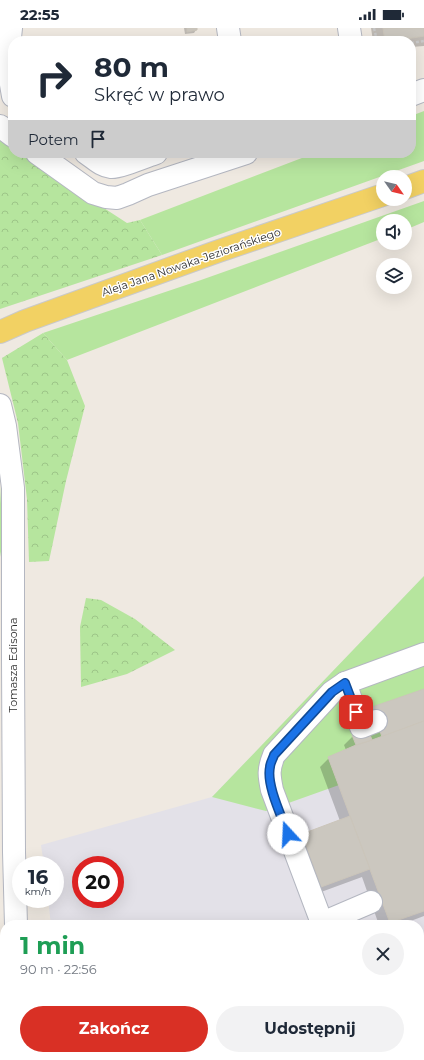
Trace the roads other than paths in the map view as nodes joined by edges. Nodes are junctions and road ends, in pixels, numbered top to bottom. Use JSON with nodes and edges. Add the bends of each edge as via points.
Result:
{"nodes":[{"id":1,"x":8,"y":56,"type":"edge"},
{"id":2,"x":8,"y":67,"type":"edge"},
{"id":3,"x":0,"y":126,"type":"edge"},
{"id":4,"x":8,"y":132,"type":"edge"},
{"id":5,"x":44,"y":158,"type":"edge"},
{"id":6,"x":93,"y":158,"type":"edge"},
{"id":7,"x":141,"y":158,"type":"edge"},
{"id":8,"x":231,"y":158,"type":"edge"},
{"id":9,"x":424,"y":181,"type":"edge"},
{"id":10,"x":412,"y":185,"type":"edge"},
{"id":11,"x":376,"y":197,"type":"edge"},
{"id":12,"x":0,"y":332,"type":"edge"},
{"id":13,"x":0,"y":405,"type":"edge"},
{"id":14,"x":424,"y":654,"type":"edge"},
{"id":15,"x":345,"y":683,"type":"junction"},
{"id":16,"x":376,"y":721,"type":"dead end"},
{"id":17,"x":14,"y":856,"type":"edge"},
{"id":18,"x":371,"y":902,"type":"dead end"},
{"id":19,"x":16,"y":908,"type":"edge"},
{"id":20,"x":23,"y":908,"type":"edge"},
{"id":21,"x":16,"y":920,"type":"edge"},
{"id":22,"x":29,"y":920,"type":"edge"},
{"id":23,"x":321,"y":920,"type":"edge"},
{"id":24,"x":329,"y":920,"type":"edge"}],
"edges":[{"from":1,"to":2,"type":"street"},
{"from":3,"to":4,"type":"street"},
{"from":5,"to":8,"type":"street","via":[[93,193],[117,198]]},
{"from":6,"to":7,"type":"street","via":[[112,167]]},
{"from":9,"to":10,"type":"main road"},
{"from":11,"to":12,"type":"main road","name":"Aleja Jana Nowaka-Jeziorańskiego","via":[[216,252]]},
{"from":13,"to":17,"type":"street","name":"Tomasza Edisona","via":[[13,488]]},
{"from":14,"to":15,"type":"street"},
{"from":15,"to":16,"type":"street","via":[[361,726]]},
{"from":15,"to":23,"type":"street","via":[[332,692],[274,755],[270,766],[272,790]]},
{"from":18,"to":24,"type":"street"},
{"from":19,"to":21,"type":"street","name":"Tomasza Edisona"},
{"from":20,"to":22,"type":"street"}]}
